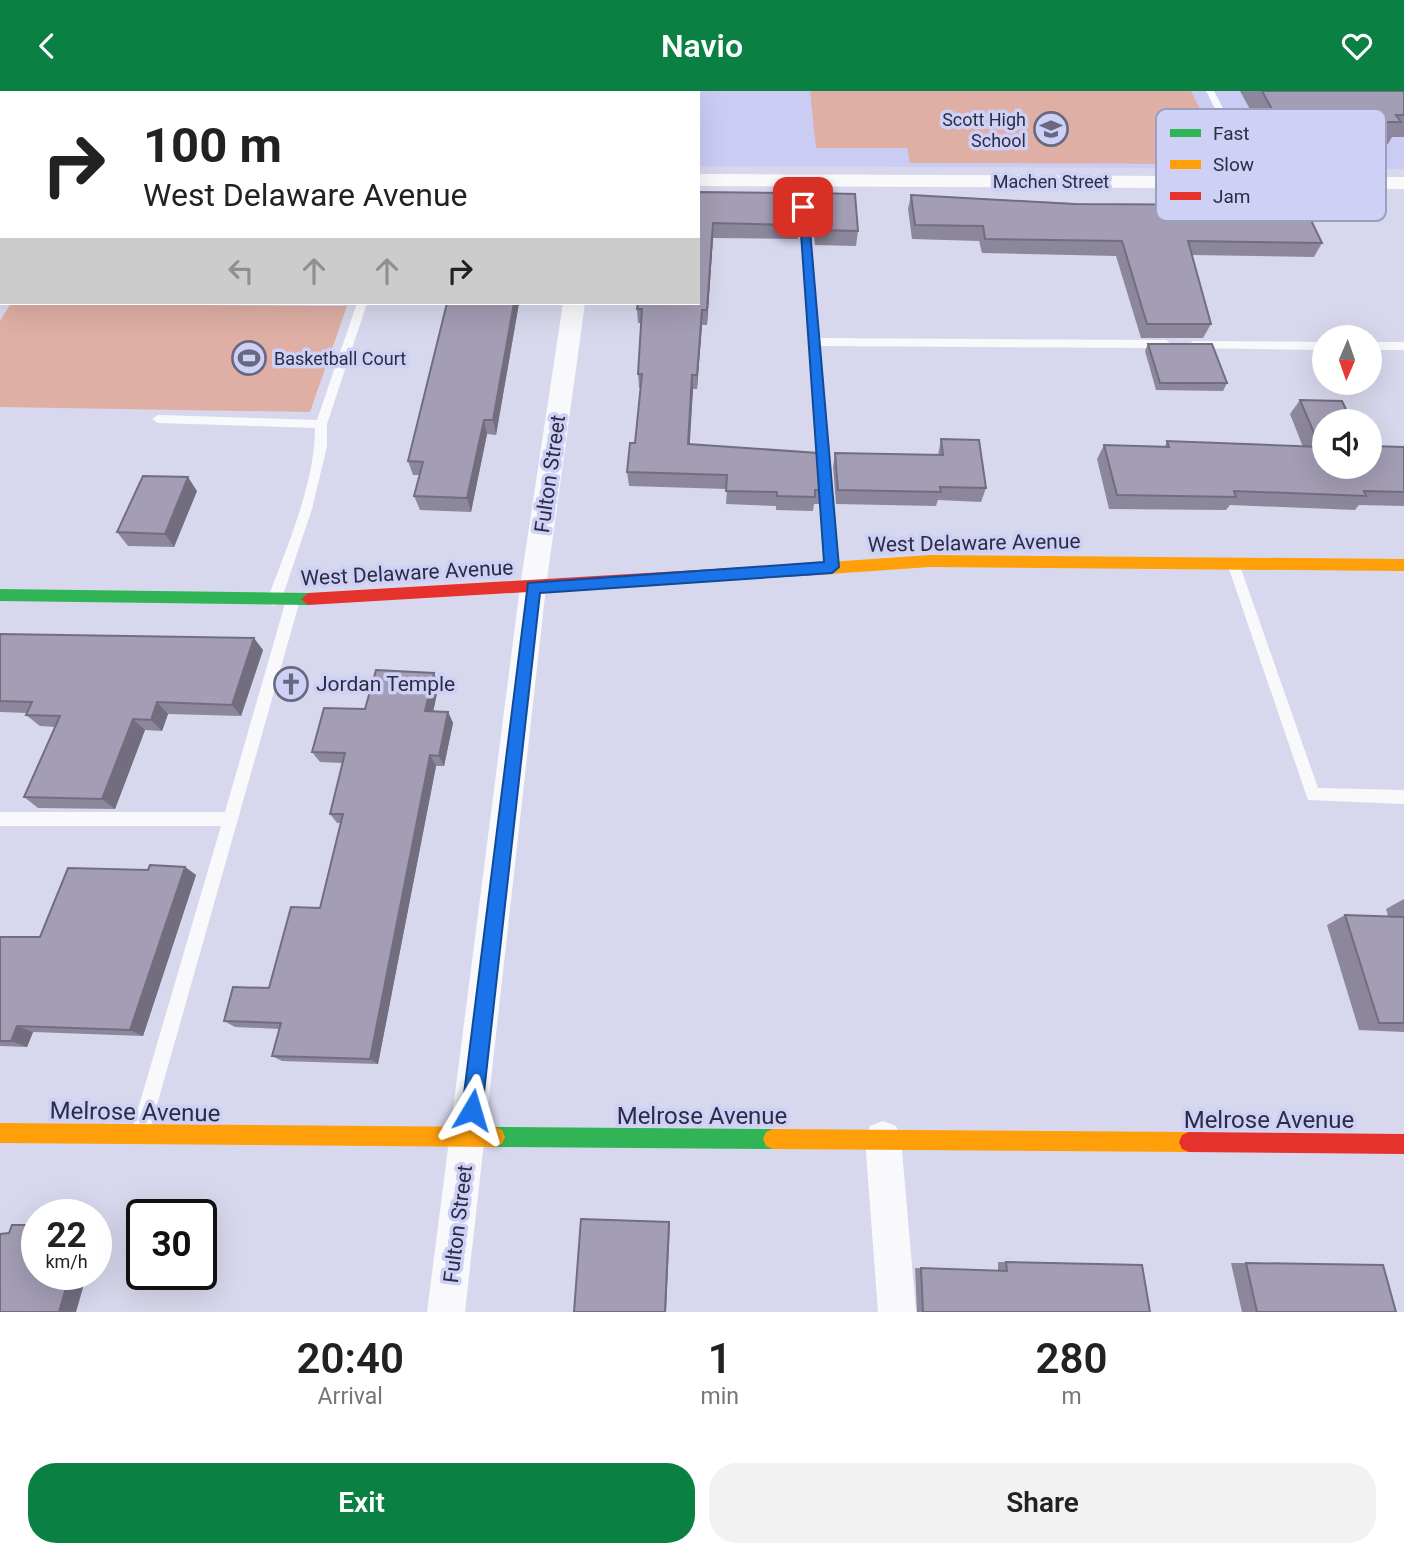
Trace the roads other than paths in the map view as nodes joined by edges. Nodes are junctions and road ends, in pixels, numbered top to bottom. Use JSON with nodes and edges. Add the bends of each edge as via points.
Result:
{"nodes":[{"id":1,"x":1210,"y":91,"type":"edge"},
{"id":2,"x":1219,"y":109,"type":"edge"},
{"id":3,"x":700,"y":180,"type":"edge"},
{"id":4,"x":801,"y":180,"type":"junction"},
{"id":5,"x":1156,"y":182,"type":"edge"},
{"id":6,"x":1386,"y":183,"type":"edge"},
{"id":7,"x":1404,"y":183,"type":"edge"},
{"id":8,"x":361,"y":305,"type":"edge"},
{"id":9,"x":574,"y":305,"type":"edge"},
{"id":10,"x":814,"y":342,"type":"junction"},
{"id":11,"x":1173,"y":344,"type":"edge"},
{"id":12,"x":1187,"y":345,"type":"edge"},
{"id":13,"x":1312,"y":346,"type":"edge"},
{"id":14,"x":1382,"y":346,"type":"edge"},
{"id":15,"x":1404,"y":346,"type":"edge"},
{"id":16,"x":158,"y":419,"type":"dead end"},
{"id":17,"x":321,"y":425,"type":"junction"},
{"id":18,"x":1233,"y":563,"type":"junction"},
{"id":19,"x":1404,"y":565,"type":"edge"},
{"id":20,"x":832,"y":567,"type":"junction"},
{"id":21,"x":533,"y":587,"type":"junction"},
{"id":22,"x":0,"y":595,"type":"edge"},
{"id":23,"x":293,"y":600,"type":"junction"},
{"id":24,"x":274,"y":601,"type":"junction"},
{"id":25,"x":1404,"y":797,"type":"edge"},
{"id":26,"x":0,"y":819,"type":"edge"},
{"id":27,"x":230,"y":819,"type":"junction"},
{"id":28,"x":0,"y":1133,"type":"edge"},
{"id":29,"x":139,"y":1134,"type":"junction"},
{"id":30,"x":469,"y":1138,"type":"junction"},
{"id":31,"x":883,"y":1139,"type":"junction"},
{"id":32,"x":1404,"y":1144,"type":"edge"},
{"id":33,"x":446,"y":1312,"type":"edge"},
{"id":34,"x":897,"y":1312,"type":"edge"}],
"edges":[{"from":1,"to":2,"type":"lane"},
{"from":3,"to":4,"type":"street","name":"Machen Street"},
{"from":4,"to":5,"type":"street","name":"Machen Street"},
{"from":4,"to":10,"type":"lane"},
{"from":6,"to":7,"type":"street","name":"Machen Street"},
{"from":8,"to":17,"type":"lane"},
{"from":9,"to":21,"type":"street","name":"Fulton Street"},
{"from":10,"to":11,"type":"lane"},
{"from":10,"to":20,"type":"lane"},
{"from":12,"to":13,"type":"lane"},
{"from":14,"to":15,"type":"lane"},
{"from":16,"to":17,"type":"lane"},
{"from":17,"to":24,"type":"lane","via":[[321,446],[306,509]]},
{"from":18,"to":19,"type":"street","name":"West Delaware Avenue"},
{"from":18,"to":20,"type":"street","name":"West Delaware Avenue","via":[[930,561]]},
{"from":18,"to":25,"type":"lane","via":[[1313,795]]},
{"from":20,"to":21,"type":"street","name":"West Delaware Avenue"},
{"from":21,"to":23,"type":"street","name":"West Delaware Avenue"},
{"from":21,"to":30,"type":"street","name":"Fulton Street"},
{"from":22,"to":24,"type":"street","name":"West Delaware Avenue"},
{"from":23,"to":24,"type":"street","name":"West Delaware Avenue"},
{"from":23,"to":27,"type":"lane"},
{"from":26,"to":27,"type":"lane"},
{"from":27,"to":29,"type":"lane"},
{"from":28,"to":29,"type":"street","name":"Melrose Avenue"},
{"from":29,"to":30,"type":"street","name":"Melrose Avenue"},
{"from":30,"to":31,"type":"street","name":"Melrose Avenue"},
{"from":30,"to":33,"type":"street","name":"Fulton Street"},
{"from":31,"to":32,"type":"street","name":"Melrose Avenue"},
{"from":31,"to":34,"type":"street"}]}
